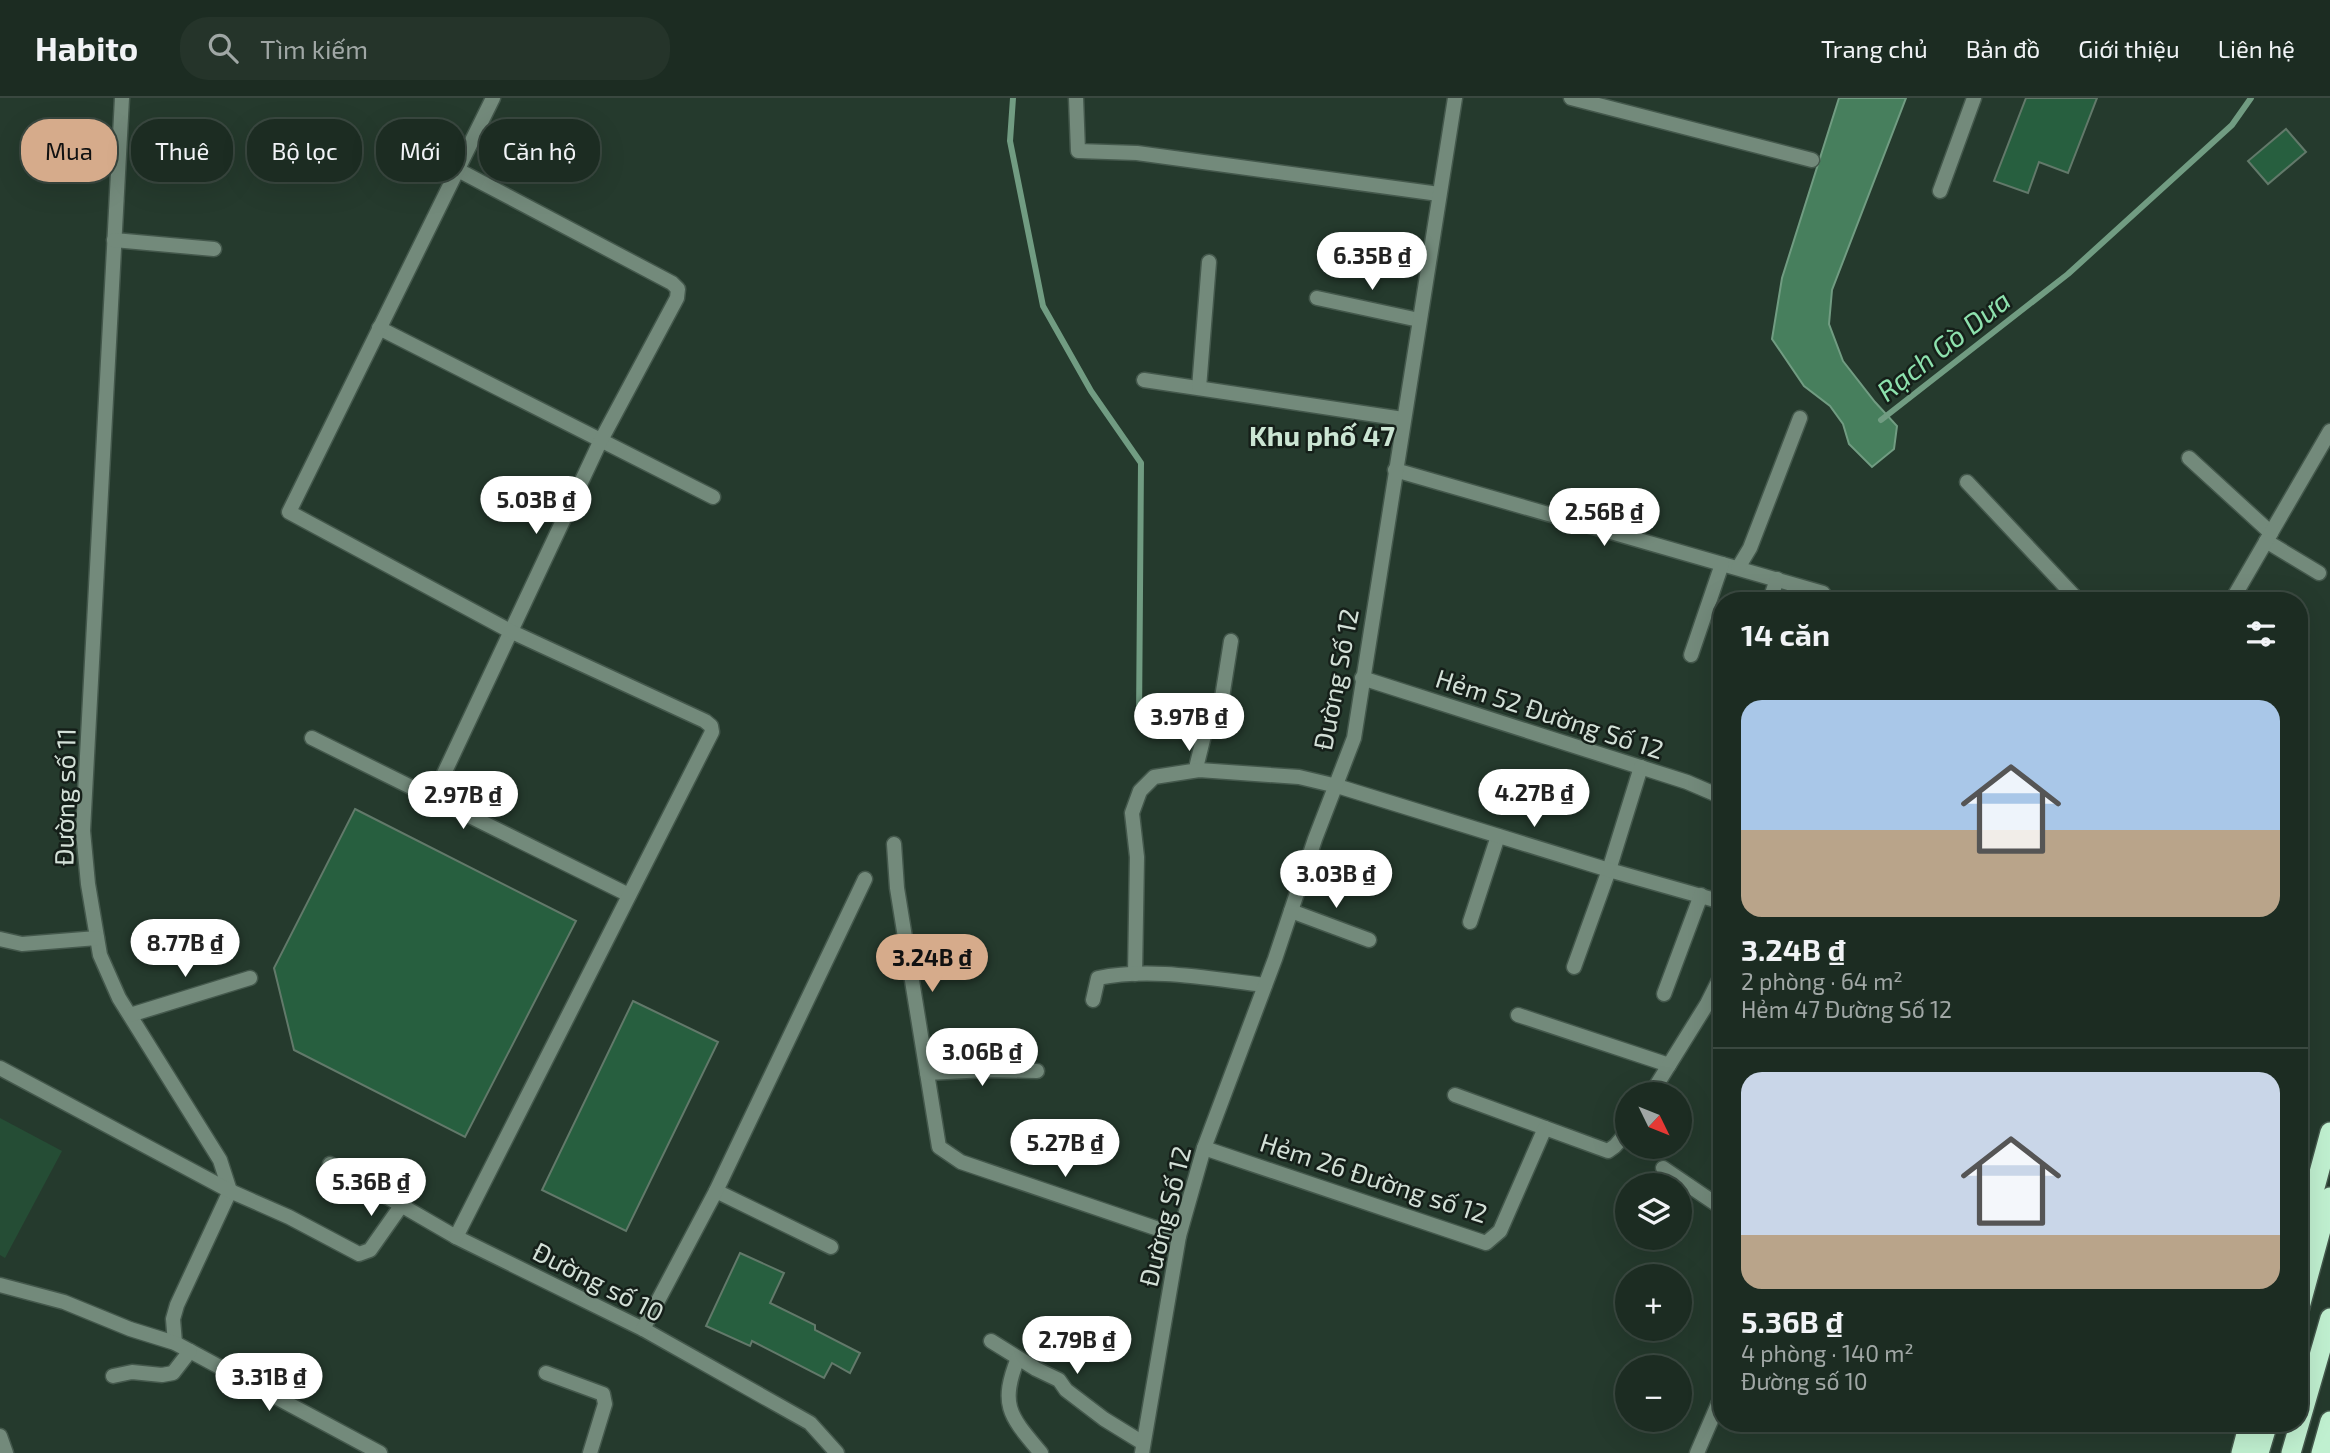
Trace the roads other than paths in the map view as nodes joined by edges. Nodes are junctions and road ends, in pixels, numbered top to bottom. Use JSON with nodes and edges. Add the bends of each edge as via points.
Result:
{"nodes":[{"id":1,"x":122,"y":98,"type":"edge"},
{"id":2,"x":493,"y":98,"type":"edge"},
{"id":3,"x":1076,"y":98,"type":"edge"},
{"id":4,"x":1455,"y":98,"type":"edge"},
{"id":5,"x":1571,"y":98,"type":"edge"},
{"id":6,"x":1974,"y":98,"type":"edge"},
{"id":7,"x":465,"y":156,"type":"edge"},
{"id":8,"x":1812,"y":160,"type":"dead end"},
{"id":9,"x":465,"y":174,"type":"edge"},
{"id":10,"x":452,"y":182,"type":"edge"},
{"id":11,"x":1940,"y":191,"type":"dead end"},
{"id":12,"x":1439,"y":194,"type":"junction"},
{"id":13,"x":114,"y":240,"type":"junction"},
{"id":14,"x":214,"y":249,"type":"dead end"},
{"id":15,"x":1209,"y":262,"type":"dead end"},
{"id":16,"x":1317,"y":298,"type":"dead end"},
{"id":17,"x":1419,"y":320,"type":"junction"},
{"id":18,"x":379,"y":328,"type":"junction"},
{"id":19,"x":1144,"y":380,"type":"dead end"},
{"id":20,"x":1199,"y":388,"type":"junction"},
{"id":21,"x":1800,"y":418,"type":"dead end"},
{"id":22,"x":1403,"y":419,"type":"junction"},
{"id":23,"x":2330,"y":431,"type":"edge"},
{"id":24,"x":600,"y":442,"type":"junction"},
{"id":25,"x":2189,"y":458,"type":"dead end"},
{"id":26,"x":1395,"y":470,"type":"junction"},
{"id":27,"x":1967,"y":482,"type":"dead end"},
{"id":28,"x":713,"y":497,"type":"dead end"},
{"id":29,"x":2269,"y":537,"type":"junction"},
{"id":30,"x":1722,"y":564,"type":"junction"},
{"id":31,"x":1738,"y":568,"type":"junction"},
{"id":32,"x":2319,"y":573,"type":"dead end"},
{"id":33,"x":1777,"y":579,"type":"junction"},
{"id":34,"x":1773,"y":592,"type":"edge"},
{"id":35,"x":1820,"y":592,"type":"edge"},
{"id":36,"x":2070,"y":592,"type":"edge"},
{"id":37,"x":2237,"y":592,"type":"edge"},
{"id":38,"x":510,"y":631,"type":"junction"},
{"id":39,"x":1231,"y":642,"type":"dead end"},
{"id":40,"x":1691,"y":655,"type":"dead end"},
{"id":41,"x":1362,"y":678,"type":"junction"},
{"id":42,"x":312,"y":738,"type":"dead end"},
{"id":43,"x":1641,"y":767,"type":"junction"},
{"id":44,"x":1199,"y":770,"type":"junction"},
{"id":45,"x":1336,"y":786,"type":"junction"},
{"id":46,"x":1713,"y":793,"type":"edge"},
{"id":47,"x":433,"y":797,"type":"junction"},
{"id":48,"x":1498,"y":836,"type":"junction"},
{"id":49,"x":894,"y":844,"type":"dead end"},
{"id":50,"x":1609,"y":870,"type":"junction"},
{"id":51,"x":865,"y":879,"type":"dead end"},
{"id":52,"x":629,"y":895,"type":"junction"},
{"id":53,"x":1700,"y":895,"type":"junction"},
{"id":54,"x":1713,"y":899,"type":"edge"},
{"id":55,"x":1291,"y":911,"type":"junction"},
{"id":56,"x":1470,"y":922,"type":"dead end"},
{"id":57,"x":97,"y":938,"type":"junction"},
{"id":58,"x":0,"y":939,"type":"edge"},
{"id":59,"x":1369,"y":940,"type":"dead end"},
{"id":60,"x":1574,"y":967,"type":"dead end"},
{"id":61,"x":1135,"y":974,"type":"junction"},
{"id":62,"x":250,"y":978,"type":"dead end"},
{"id":63,"x":1265,"y":985,"type":"junction"},
{"id":64,"x":1713,"y":992,"type":"edge"},
{"id":65,"x":1664,"y":994,"type":"dead end"},
{"id":66,"x":1093,"y":1000,"type":"dead end"},
{"id":67,"x":130,"y":1015,"type":"junction"},
{"id":68,"x":1518,"y":1016,"type":"dead end"},
{"id":69,"x":1669,"y":1065,"type":"junction"},
{"id":70,"x":0,"y":1068,"type":"edge"},
{"id":71,"x":1037,"y":1071,"type":"dead end"},
{"id":72,"x":927,"y":1073,"type":"junction"},
{"id":73,"x":1658,"y":1082,"type":"edge"},
{"id":74,"x":1455,"y":1095,"type":"dead end"},
{"id":75,"x":1545,"y":1128,"type":"junction"},
{"id":76,"x":2330,"y":1132,"type":"edge"},
{"id":77,"x":1615,"y":1146,"type":"edge"},
{"id":78,"x":1204,"y":1147,"type":"junction"},
{"id":79,"x":330,"y":1164,"type":"dead end"},
{"id":80,"x":1663,"y":1168,"type":"dead end"},
{"id":81,"x":230,"y":1191,"type":"junction"},
{"id":82,"x":716,"y":1191,"type":"junction"},
{"id":83,"x":2330,"y":1197,"type":"edge"},
{"id":84,"x":1713,"y":1202,"type":"edge"},
{"id":85,"x":401,"y":1206,"type":"junction"},
{"id":86,"x":2308,"y":1213,"type":"edge"},
{"id":87,"x":1179,"y":1236,"type":"junction"},
{"id":88,"x":456,"y":1237,"type":"junction"},
{"id":89,"x":831,"y":1247,"type":"dead end"},
{"id":90,"x":2308,"y":1278,"type":"edge"},
{"id":91,"x":0,"y":1285,"type":"edge"},
{"id":92,"x":2330,"y":1318,"type":"edge"},
{"id":93,"x":643,"y":1329,"type":"junction"},
{"id":94,"x":991,"y":1341,"type":"dead end"},
{"id":95,"x":176,"y":1343,"type":"junction"},
{"id":96,"x":190,"y":1351,"type":"junction"},
{"id":97,"x":1018,"y":1358,"type":"junction"},
{"id":98,"x":546,"y":1373,"type":"dead end"},
{"id":99,"x":114,"y":1376,"type":"dead end"},
{"id":100,"x":2308,"y":1394,"type":"edge"},
{"id":101,"x":1713,"y":1415,"type":"edge"},
{"id":102,"x":2330,"y":1422,"type":"edge"},
{"id":103,"x":2247,"y":1432,"type":"edge"},
{"id":104,"x":2265,"y":1432,"type":"edge"},
{"id":105,"x":2297,"y":1432,"type":"edge"},
{"id":106,"x":0,"y":1436,"type":"edge"},
{"id":107,"x":1143,"y":1448,"type":"edge"},
{"id":108,"x":6,"y":1453,"type":"edge"},
{"id":109,"x":380,"y":1453,"type":"edge"},
{"id":110,"x":590,"y":1453,"type":"edge"},
{"id":111,"x":837,"y":1453,"type":"edge"},
{"id":112,"x":1041,"y":1453,"type":"edge"},
{"id":113,"x":1696,"y":1453,"type":"edge"},
{"id":114,"x":2241,"y":1453,"type":"edge"},
{"id":115,"x":2259,"y":1453,"type":"edge"},
{"id":116,"x":2291,"y":1453,"type":"edge"},
{"id":117,"x":2321,"y":1453,"type":"edge"}],
"edges":[{"from":1,"to":13,"type":"street","name":"Đường số 11"},
{"from":2,"to":7,"type":"street"},
{"from":3,"to":12,"type":"street","via":[[1078,151],[1137,153]]},
{"from":4,"to":12,"type":"street","name":"Đường Số 12"},
{"from":5,"to":8,"type":"street"},
{"from":6,"to":11,"type":"street"},
{"from":9,"to":24,"type":"street","via":[[678,289],[677,299]]},
{"from":10,"to":18,"type":"street"},
{"from":12,"to":17,"type":"street","name":"Đường Số 12"},
{"from":13,"to":14,"type":"street"},
{"from":13,"to":57,"type":"street","name":"Đường số 11","via":[[83,831]]},
{"from":15,"to":20,"type":"street"},
{"from":16,"to":17,"type":"street"},
{"from":17,"to":22,"type":"street","name":"Đường Số 12"},
{"from":18,"to":24,"type":"street"},
{"from":18,"to":38,"type":"street","via":[[289,512]]},
{"from":19,"to":20,"type":"street"},
{"from":20,"to":22,"type":"street"},
{"from":21,"to":31,"type":"street"},
{"from":22,"to":26,"type":"street","name":"Đường Số 12"},
{"from":23,"to":29,"type":"street"},
{"from":24,"to":28,"type":"street"},
{"from":24,"to":38,"type":"street"},
{"from":25,"to":29,"type":"street"},
{"from":26,"to":30,"type":"street"},
{"from":26,"to":41,"type":"street","name":"Đường Số 12"},
{"from":27,"to":36,"type":"street"},
{"from":29,"to":32,"type":"street"},
{"from":29,"to":37,"type":"street"},
{"from":30,"to":31,"type":"street"},
{"from":30,"to":40,"type":"street"},
{"from":31,"to":33,"type":"street"},
{"from":33,"to":34,"type":"street"},
{"from":33,"to":35,"type":"street"},
{"from":38,"to":47,"type":"street"},
{"from":38,"to":52,"type":"street","via":[[711,726],[712,732]]},
{"from":39,"to":44,"type":"street","via":[[1221,704],[1208,719]]},
{"from":41,"to":43,"type":"street","name":"Hẻm 52 Đường Số 12"},
{"from":41,"to":45,"type":"street","name":"Đường Số 12","via":[[1353,738]]},
{"from":42,"to":47,"type":"street"},
{"from":43,"to":46,"type":"street","name":"Hẻm 52 Đường Số 12"},
{"from":43,"to":50,"type":"street"},
{"from":44,"to":45,"type":"street","via":[[1299,777]]},
{"from":44,"to":61,"type":"street","via":[[1149,780],[1132,813],[1137,857]]},
{"from":45,"to":48,"type":"street"},
{"from":45,"to":55,"type":"street","name":"Đường Số 12"},
{"from":47,"to":52,"type":"street"},
{"from":48,"to":50,"type":"street"},
{"from":48,"to":56,"type":"street"},
{"from":49,"to":72,"type":"street"},
{"from":50,"to":53,"type":"street"},
{"from":50,"to":60,"type":"street"},
{"from":51,"to":82,"type":"street"},
{"from":52,"to":88,"type":"street"},
{"from":53,"to":54,"type":"street"},
{"from":53,"to":65,"type":"street"},
{"from":55,"to":59,"type":"street"},
{"from":55,"to":63,"type":"street","name":"Đường Số 12"},
{"from":57,"to":58,"type":"street","via":[[22,944]]},
{"from":57,"to":67,"type":"street","name":"Đường số 11","via":[[100,955]]},
{"from":61,"to":63,"type":"street"},
{"from":61,"to":66,"type":"street","via":[[1098,978]]},
{"from":62,"to":67,"type":"street"},
{"from":63,"to":78,"type":"street","name":"Đường Số 12"},
{"from":64,"to":69,"type":"street"},
{"from":67,"to":81,"type":"street","name":"Đường số 11","via":[[220,1160]]},
{"from":68,"to":69,"type":"street"},
{"from":69,"to":73,"type":"street"},
{"from":70,"to":81,"type":"street"},
{"from":71,"to":72,"type":"street"},
{"from":72,"to":87,"type":"street","via":[[939,1147],[961,1162]]},
{"from":74,"to":75,"type":"street"},
{"from":75,"to":77,"type":"street","via":[[1608,1151]]},
{"from":75,"to":78,"type":"street","name":"Hẻm 26 Đường số 12","via":[[1500,1231],[1486,1243]]},
{"from":76,"to":86,"type":"highway"},
{"from":78,"to":87,"type":"street","name":"Đường Số 12"},
{"from":79,"to":85,"type":"street","name":"Đường số 10"},
{"from":80,"to":84,"type":"street"},
{"from":81,"to":85,"type":"street","via":[[359,1254],[370,1250]]},
{"from":81,"to":95,"type":"street","via":[[177,1305],[173,1319]]},
{"from":82,"to":89,"type":"street"},
{"from":82,"to":93,"type":"street"},
{"from":83,"to":90,"type":"highway"},
{"from":85,"to":88,"type":"street","name":"Đường số 10"},
{"from":87,"to":107,"type":"street","name":"Đường Số 12"},
{"from":88,"to":93,"type":"street","name":"Đường số 10"},
{"from":91,"to":95,"type":"street","via":[[64,1302]]},
{"from":92,"to":100,"type":"highway"},
{"from":93,"to":111,"type":"street","name":"Đường số 10","via":[[810,1423]]},
{"from":94,"to":97,"type":"street"},
{"from":95,"to":96,"type":"street"},
{"from":96,"to":99,"type":"street","via":[[173,1373]]},
{"from":96,"to":109,"type":"street"},
{"from":97,"to":107,"type":"street","via":[[1059,1380]]},
{"from":97,"to":112,"type":"street","via":[[1007,1401],[1019,1427]]},
{"from":98,"to":110,"type":"street","via":[[603,1394],[605,1404]]},
{"from":101,"to":113,"type":"street"},
{"from":102,"to":117,"type":"highway"},
{"from":103,"to":114,"type":"highway"},
{"from":104,"to":115,"type":"highway"},
{"from":105,"to":116,"type":"highway"},
{"from":106,"to":108,"type":"street"}]}
